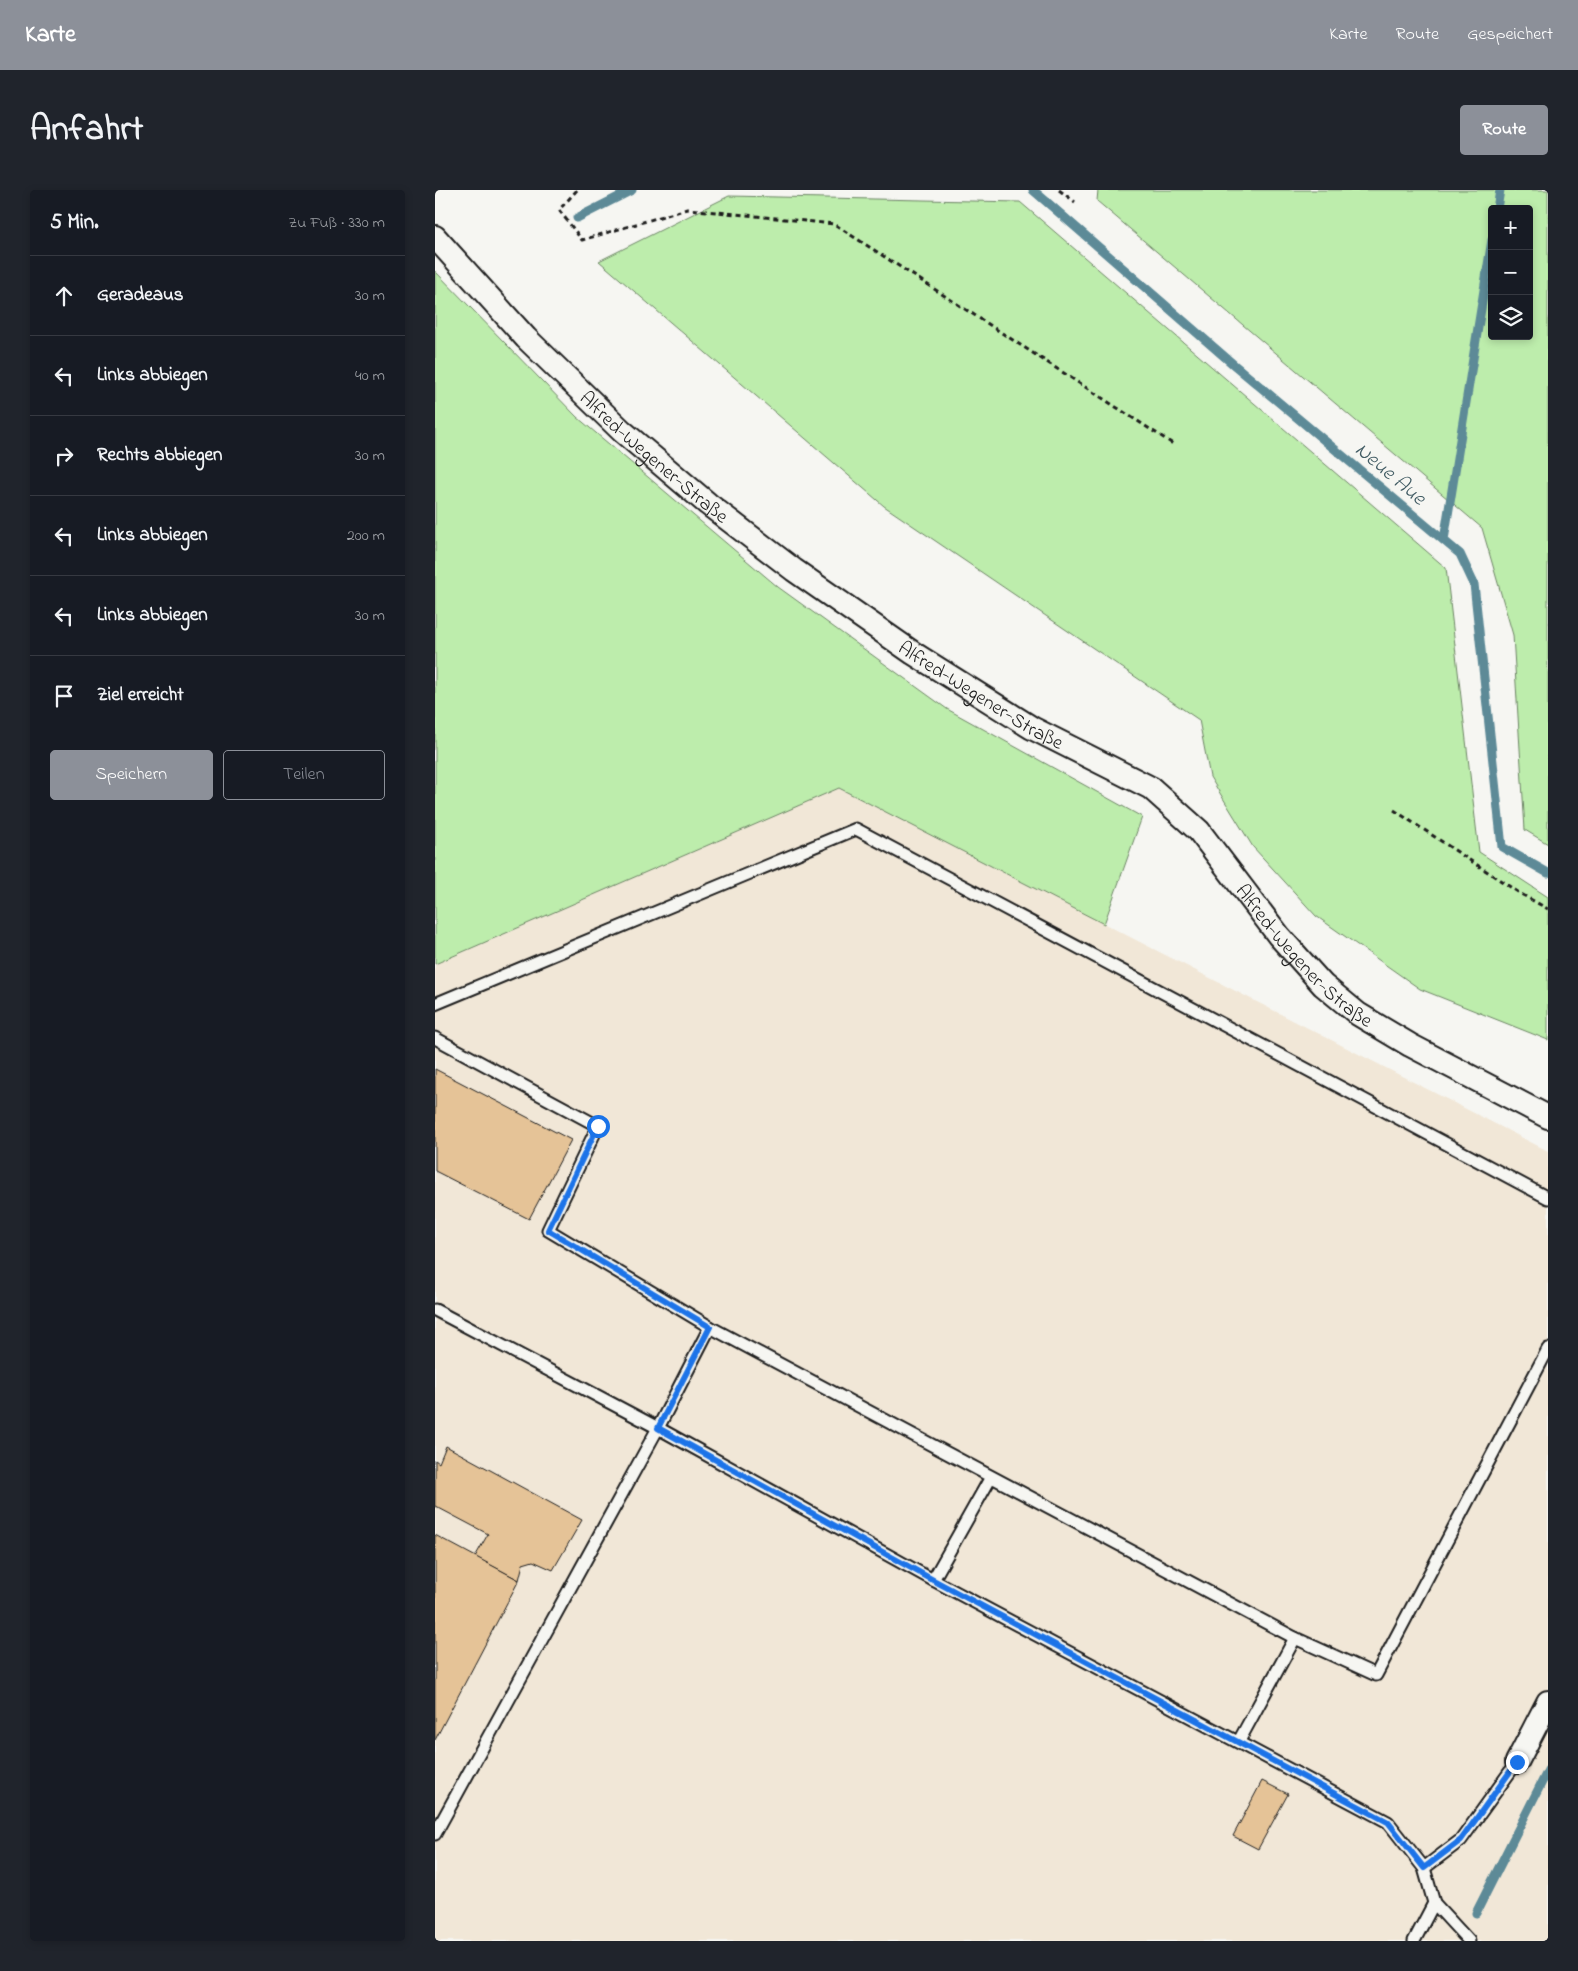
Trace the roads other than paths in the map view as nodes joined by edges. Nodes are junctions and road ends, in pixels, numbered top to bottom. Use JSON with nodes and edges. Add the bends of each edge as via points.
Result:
{"nodes":[{"id":1,"x":435,"y":237,"type":"edge"},
{"id":2,"x":435,"y":1004,"type":"edge"},
{"id":3,"x":435,"y":1038,"type":"edge"},
{"id":4,"x":1548,"y":1117,"type":"edge"},
{"id":5,"x":1548,"y":1198,"type":"edge"},
{"id":6,"x":435,"y":1310,"type":"edge"},
{"id":7,"x":710,"y":1327,"type":"junction"},
{"id":8,"x":1548,"y":1349,"type":"edge"},
{"id":9,"x":658,"y":1428,"type":"junction"},
{"id":10,"x":991,"y":1477,"type":"junction"},
{"id":11,"x":933,"y":1580,"type":"junction"},
{"id":12,"x":1295,"y":1638,"type":"junction"},
{"id":13,"x":1548,"y":1702,"type":"edge"},
{"id":14,"x":1239,"y":1741,"type":"junction"},
{"id":15,"x":1517,"y":1762,"type":"joint"},
{"id":16,"x":435,"y":1834,"type":"edge"},
{"id":17,"x":1424,"y":1868,"type":"junction"},
{"id":18,"x":1435,"y":1903,"type":"junction"},
{"id":19,"x":1414,"y":1941,"type":"edge"},
{"id":20,"x":1469,"y":1941,"type":"edge"}],
"edges":[{"from":1,"to":4,"type":"street","name":"Alfred-Wegener-Straße","via":[[525,338],[621,431],[708,504],[794,570],[913,653],[1032,728],[1151,788],[1199,831],[1279,936],[1323,985],[1358,1014],[1410,1045]]},
{"from":2,"to":5,"type":"lane","via":[[856,828]]},
{"from":3,"to":7,"type":"lane","via":[[598,1126],[548,1230]]},
{"from":6,"to":9,"type":"lane"},
{"from":7,"to":9,"type":"lane"},
{"from":7,"to":10,"type":"lane"},
{"from":8,"to":12,"type":"lane","via":[[1376,1675]]},
{"from":9,"to":11,"type":"lane"},
{"from":9,"to":16,"type":"lane"},
{"from":10,"to":11,"type":"lane"},
{"from":10,"to":12,"type":"lane"},
{"from":11,"to":14,"type":"lane"},
{"from":12,"to":14,"type":"lane"},
{"from":13,"to":15,"type":"street"},
{"from":14,"to":17,"type":"lane","via":[[1388,1822]]},
{"from":15,"to":17,"type":"lane","via":[[1461,1840]]},
{"from":17,"to":18,"type":"lane"},
{"from":18,"to":19,"type":"lane"},
{"from":18,"to":20,"type":"lane"}]}
